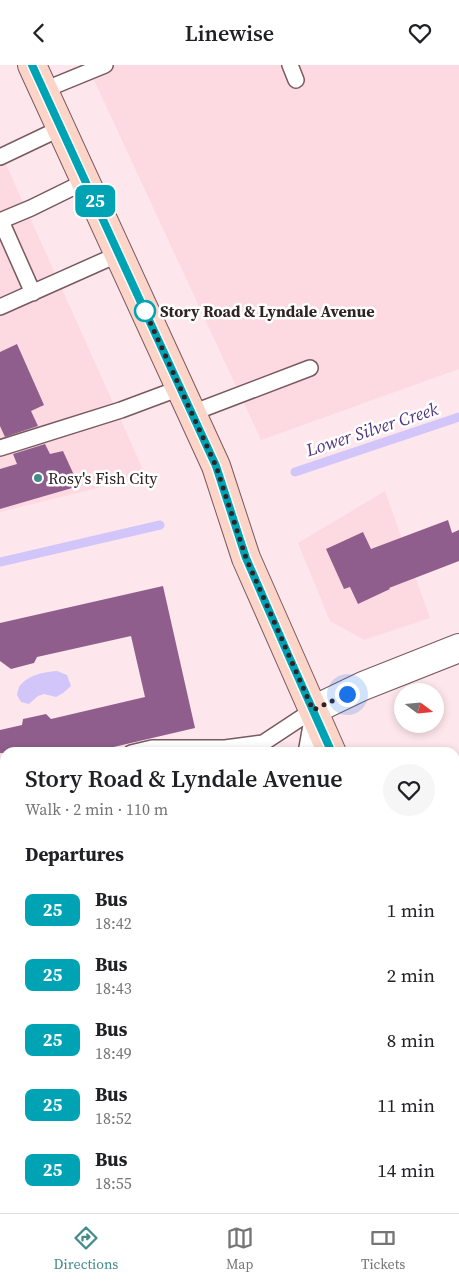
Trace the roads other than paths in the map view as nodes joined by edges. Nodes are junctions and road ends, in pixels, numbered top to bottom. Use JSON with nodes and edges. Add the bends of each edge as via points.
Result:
{"nodes":[{"id":1,"x":32,"y":65,"type":"edge"},
{"id":2,"x":105,"y":65,"type":"edge"},
{"id":3,"x":290,"y":65,"type":"edge"},
{"id":4,"x":296,"y":80,"type":"dead end"},
{"id":5,"x":44,"y":90,"type":"junction"},
{"id":6,"x":61,"y":128,"type":"junction"},
{"id":7,"x":0,"y":157,"type":"edge"},
{"id":8,"x":86,"y":181,"type":"junction"},
{"id":9,"x":0,"y":221,"type":"edge"},
{"id":10,"x":119,"y":254,"type":"junction"},
{"id":11,"x":33,"y":293,"type":"junction"},
{"id":12,"x":0,"y":307,"type":"edge"},
{"id":13,"x":310,"y":368,"type":"dead end"},
{"id":14,"x":180,"y":388,"type":"junction"},
{"id":15,"x":192,"y":413,"type":"junction"},
{"id":16,"x":0,"y":448,"type":"edge"},
{"id":17,"x":459,"y":648,"type":"edge"},
{"id":18,"x":313,"y":710,"type":"junction"},
{"id":19,"x":233,"y":747,"type":"edge"},
{"id":20,"x":307,"y":747,"type":"edge"},
{"id":21,"x":329,"y":747,"type":"edge"}],
"edges":[{"from":1,"to":5,"type":"main road"},
{"from":2,"to":5,"type":"lane"},
{"from":3,"to":4,"type":"lane"},
{"from":5,"to":6,"type":"main road"},
{"from":6,"to":7,"type":"lane"},
{"from":6,"to":8,"type":"main road"},
{"from":8,"to":9,"type":"lane"},
{"from":8,"to":10,"type":"main road"},
{"from":9,"to":11,"type":"lane"},
{"from":10,"to":11,"type":"lane"},
{"from":10,"to":14,"type":"main road"},
{"from":11,"to":12,"type":"lane"},
{"from":13,"to":15,"type":"lane"},
{"from":14,"to":15,"type":"main road"},
{"from":14,"to":16,"type":"lane"},
{"from":15,"to":18,"type":"main road","via":[[216,466],[246,558]]},
{"from":17,"to":18,"type":"street","via":[[363,686]]},
{"from":18,"to":19,"type":"lane","via":[[263,743]]},
{"from":18,"to":20,"type":"lane"},
{"from":18,"to":21,"type":"main road"}]}
